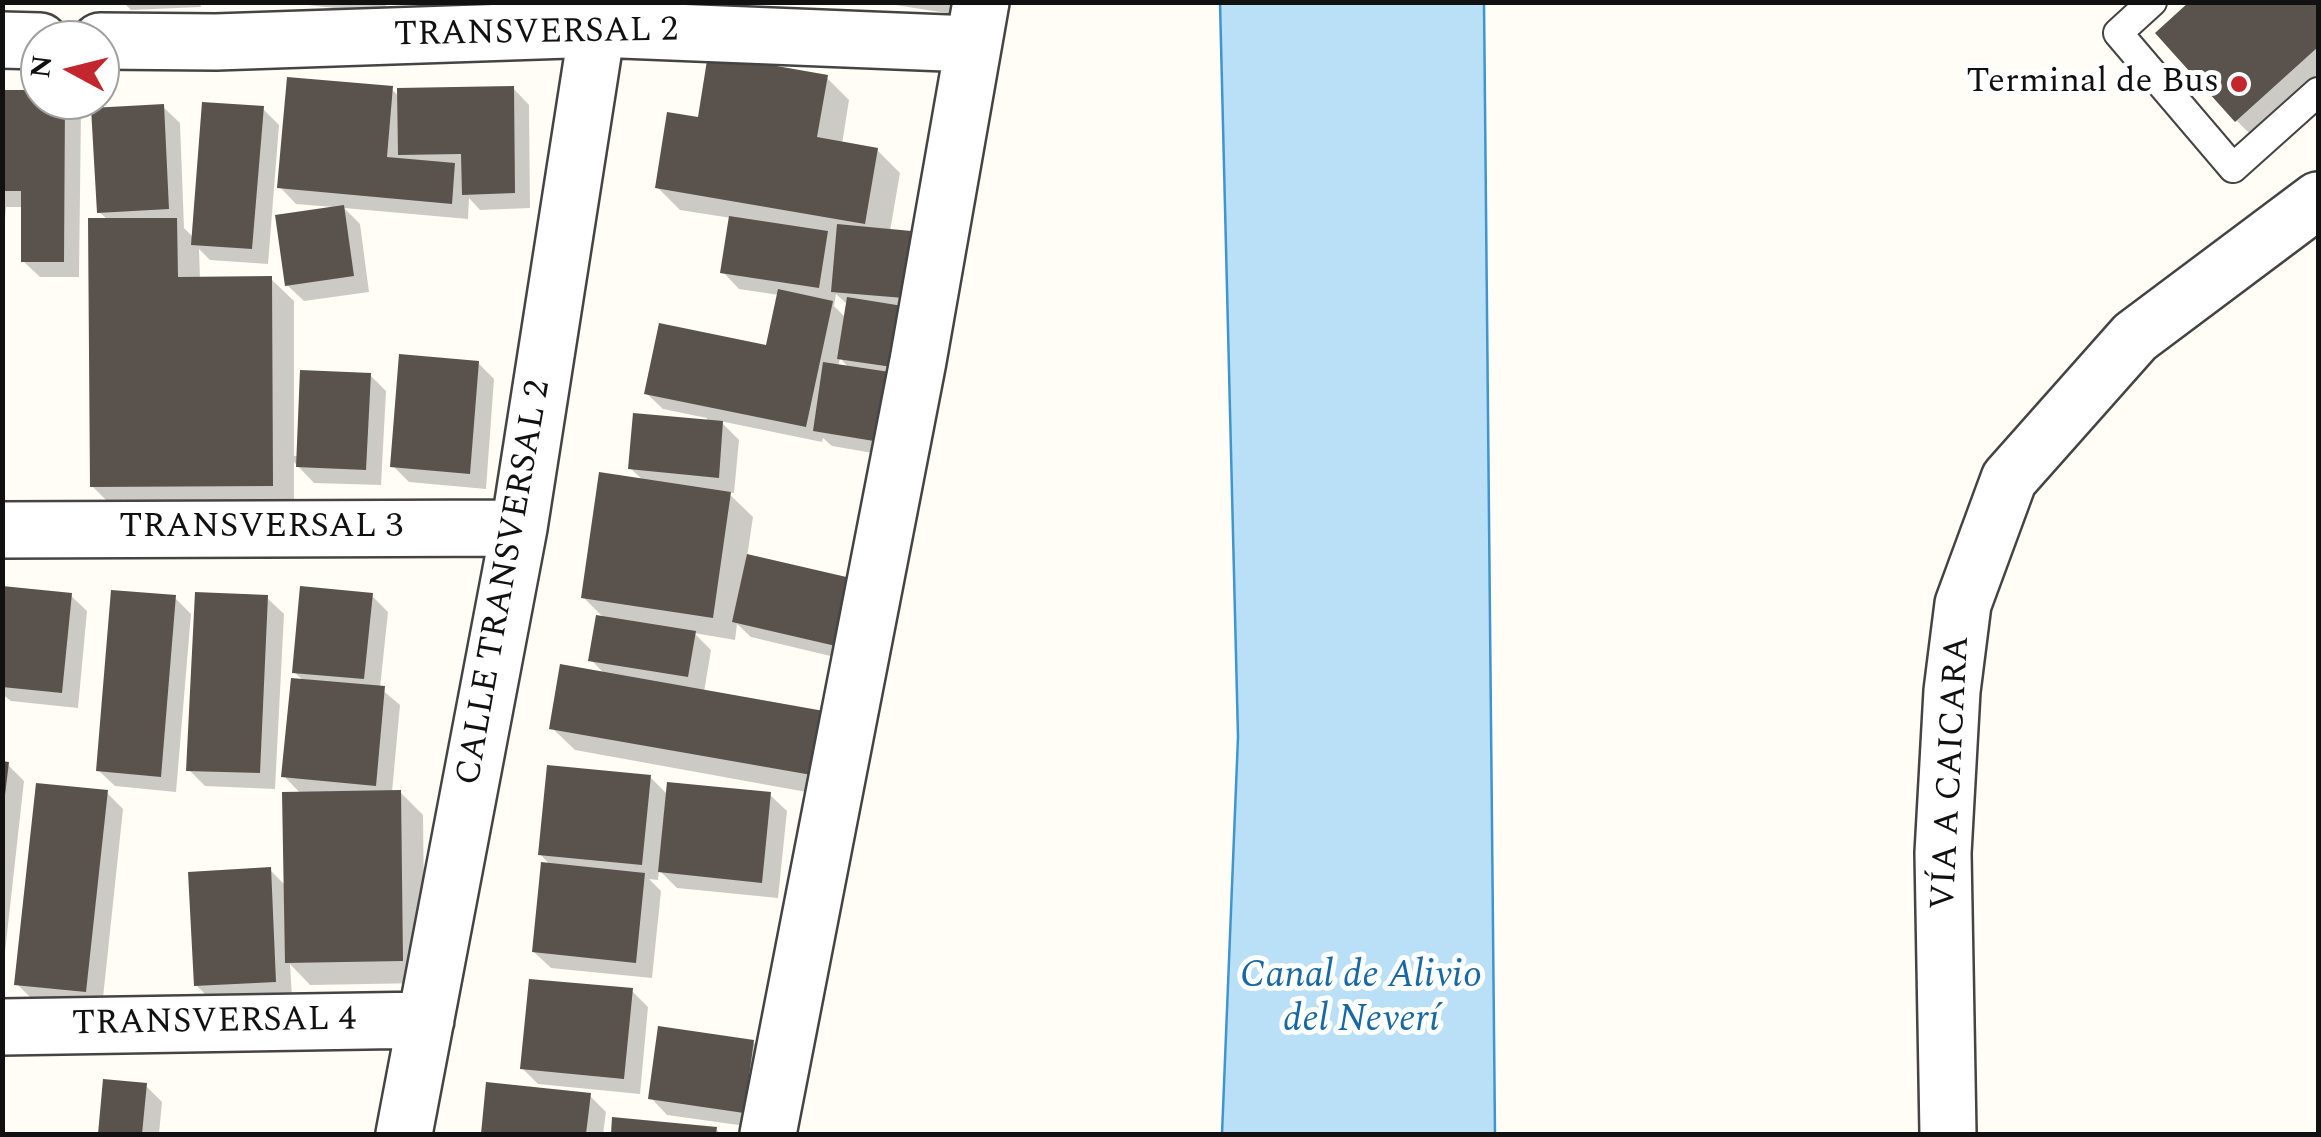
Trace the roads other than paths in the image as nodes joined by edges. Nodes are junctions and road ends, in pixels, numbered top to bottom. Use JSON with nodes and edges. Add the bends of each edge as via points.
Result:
{"nodes":[{"id":1,"x":2152,"y":2,"type":"edge"},
{"id":2,"x":216,"y":22,"type":"edge"},
{"id":3,"x":976,"y":23,"type":"edge"},
{"id":4,"x":597,"y":29,"type":"junction"},
{"id":5,"x":120,"y":38,"type":"edge"},
{"id":6,"x":2318,"y":92,"type":"edge"},
{"id":7,"x":2318,"y":200,"type":"edge"},
{"id":8,"x":519,"y":528,"type":"junction"},
{"id":9,"x":2,"y":530,"type":"edge"},
{"id":10,"x":426,"y":1020,"type":"junction"},
{"id":11,"x":2,"y":1027,"type":"edge"},
{"id":12,"x":404,"y":1134,"type":"edge"},
{"id":13,"x":768,"y":1134,"type":"edge"},
{"id":14,"x":1948,"y":1134,"type":"edge"}],
"edges":[{"from":1,"to":6,"type":"lane","via":[[2118,34],[2233,168]]},
{"from":2,"to":4,"type":"street","name":"TRANSVERSAL 2"},
{"from":2,"to":5,"type":"street","name":"TRANSVERSAL 2"},
{"from":3,"to":4,"type":"street","name":"TRANSVERSAL 2"},
{"from":3,"to":13,"type":"street","via":[[918,362]]},
{"from":4,"to":8,"type":"street","name":"CALLE TRANSVERSAL 2"},
{"from":7,"to":14,"type":"street","name":"VÍA A CAICARA","via":[[2135,337],[2009,479],[1963,604],[1952,691],[1944,853]]},
{"from":8,"to":9,"type":"street","name":"TRANSVERSAL 3"},
{"from":8,"to":10,"type":"street","name":"CALLE TRANSVERSAL 2"},
{"from":10,"to":11,"type":"street","name":"TRANSVERSAL 4"},
{"from":10,"to":12,"type":"street","name":"CALLE TRANSVERSAL 2"}]}
